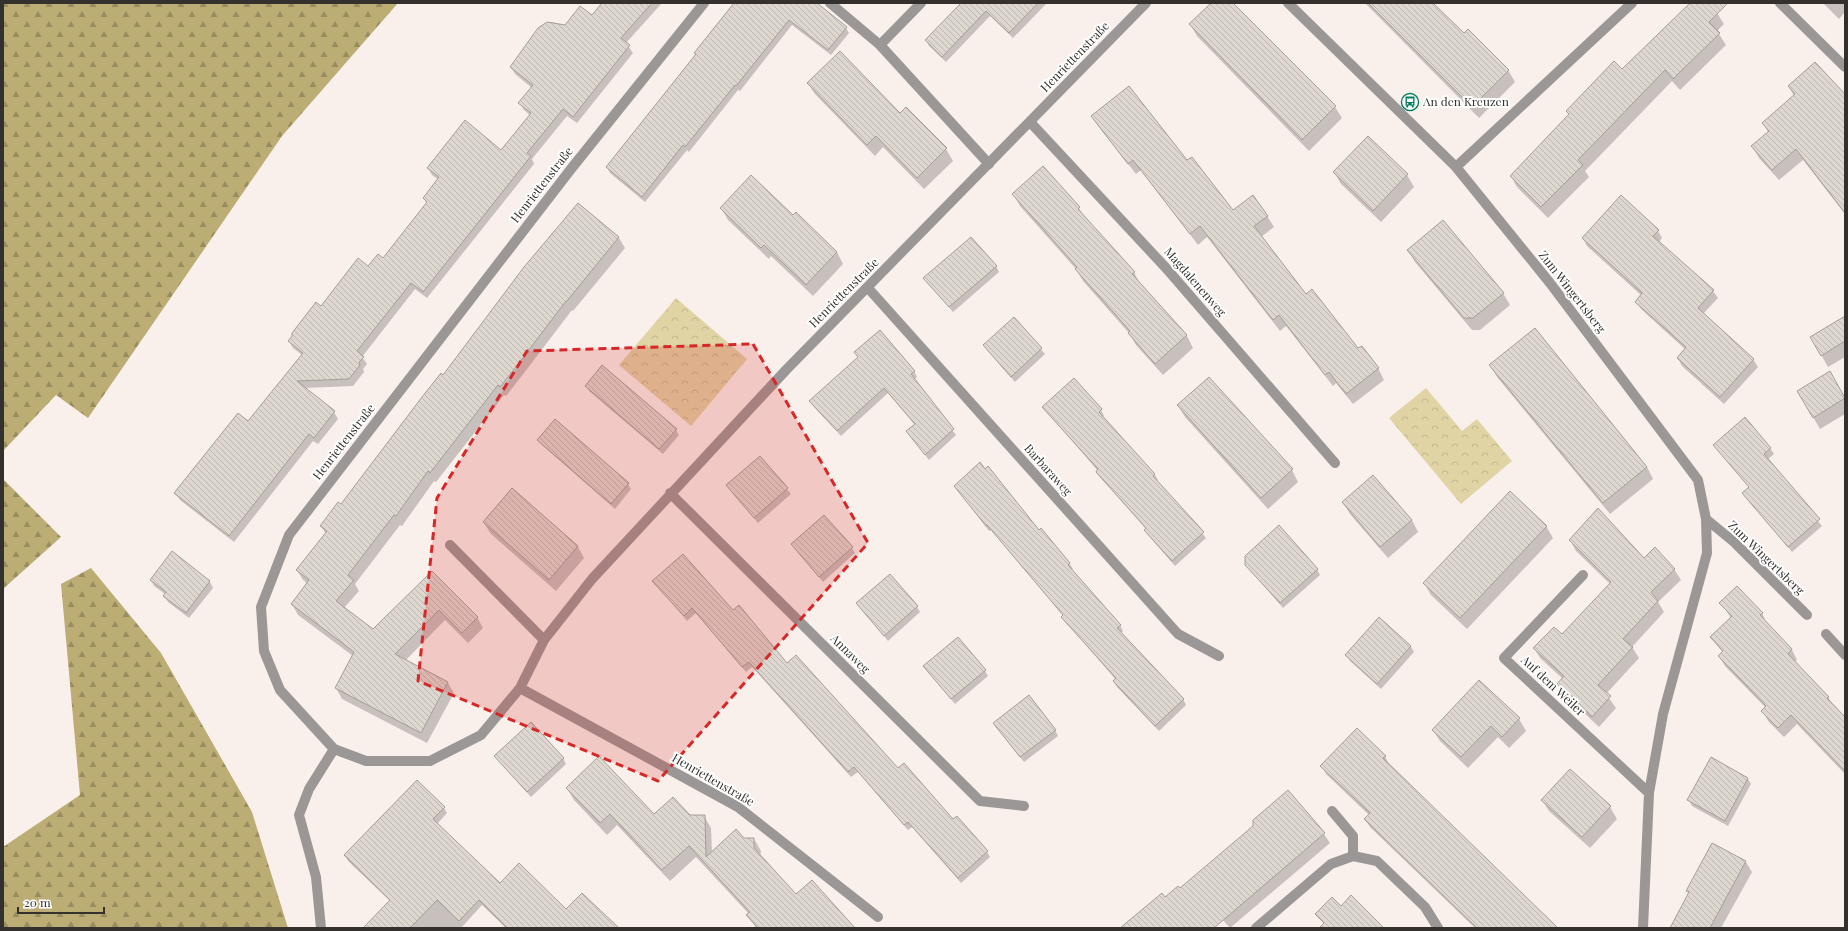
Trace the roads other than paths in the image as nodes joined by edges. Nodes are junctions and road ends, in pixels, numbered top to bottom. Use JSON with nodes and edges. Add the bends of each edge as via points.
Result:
{"nodes":[{"id":1,"x":704,"y":3,"type":"edge"},
{"id":2,"x":830,"y":3,"type":"edge"},
{"id":3,"x":921,"y":3,"type":"edge"},
{"id":4,"x":1146,"y":3,"type":"edge"},
{"id":5,"x":1288,"y":3,"type":"edge"},
{"id":6,"x":1632,"y":3,"type":"edge"},
{"id":7,"x":1780,"y":3,"type":"edge"},
{"id":8,"x":880,"y":45,"type":"junction"},
{"id":9,"x":1845,"y":67,"type":"edge"},
{"id":10,"x":1030,"y":122,"type":"junction"},
{"id":11,"x":989,"y":164,"type":"junction"},
{"id":12,"x":1456,"y":167,"type":"junction"},
{"id":13,"x":868,"y":288,"type":"junction"},
{"id":14,"x":1335,"y":463,"type":"dead end"},
{"id":15,"x":670,"y":493,"type":"junction"},
{"id":16,"x":1706,"y":519,"type":"junction"},
{"id":17,"x":450,"y":544,"type":"dead end"},
{"id":18,"x":1583,"y":575,"type":"dead end"},
{"id":19,"x":1807,"y":615,"type":"dead end"},
{"id":20,"x":1826,"y":634,"type":"dead end"},
{"id":21,"x":544,"y":640,"type":"junction"},
{"id":22,"x":1845,"y":655,"type":"edge"},
{"id":23,"x":1219,"y":656,"type":"dead end"},
{"id":24,"x":520,"y":688,"type":"junction"},
{"id":25,"x":334,"y":749,"type":"junction"},
{"id":26,"x":1650,"y":793,"type":"junction"},
{"id":27,"x":1024,"y":806,"type":"dead end"},
{"id":28,"x":1332,"y":811,"type":"dead end"},
{"id":29,"x":1353,"y":856,"type":"junction"},
{"id":30,"x":878,"y":917,"type":"dead end"},
{"id":31,"x":321,"y":928,"type":"edge"},
{"id":32,"x":1256,"y":928,"type":"edge"},
{"id":33,"x":1438,"y":928,"type":"edge"},
{"id":34,"x":1643,"y":928,"type":"edge"}],
"edges":[{"from":1,"to":25,"type":"street","name":"Henriettenstraße","via":[[571,169],[289,535],[261,607],[264,651],[280,690]]},
{"from":2,"to":8,"type":"street"},
{"from":3,"to":8,"type":"street"},
{"from":4,"to":10,"type":"street","name":"Henriettenstraße"},
{"from":5,"to":12,"type":"street","name":"Zum Wingertsberg"},
{"from":6,"to":12,"type":"street"},
{"from":7,"to":9,"type":"street"},
{"from":8,"to":11,"type":"street"},
{"from":10,"to":11,"type":"street","name":"Henriettenstraße"},
{"from":10,"to":14,"type":"street","name":"Magdalenenweg","via":[[1166,268]]},
{"from":11,"to":13,"type":"street","name":"Henriettenstraße"},
{"from":12,"to":16,"type":"street","name":"Zum Wingertsberg","via":[[1550,284],[1698,480]]},
{"from":13,"to":15,"type":"street","name":"Henriettenstraße","via":[[786,370]]},
{"from":13,"to":23,"type":"street","name":"Barbaraweg","via":[[1178,634]]},
{"from":15,"to":21,"type":"street","name":"Henriettenstraße","via":[[592,579]]},
{"from":15,"to":27,"type":"street","name":"Annaweg","via":[[980,801]]},
{"from":16,"to":19,"type":"street","name":"Zum Wingertsberg","via":[[1734,542]]},
{"from":16,"to":26,"type":"street","via":[[1707,553],[1663,714]]},
{"from":17,"to":21,"type":"street"},
{"from":18,"to":26,"type":"street","name":"Auf dem Weiler","via":[[1504,658]]},
{"from":20,"to":22,"type":"street"},
{"from":21,"to":24,"type":"street","name":"Henriettenstraße"},
{"from":24,"to":25,"type":"street","name":"Henriettenstraße","via":[[481,735],[430,761],[366,761]]},
{"from":24,"to":30,"type":"street","name":"Henriettenstraße","via":[[738,807]]},
{"from":25,"to":31,"type":"street","via":[[309,789],[299,815],[316,877]]},
{"from":26,"to":34,"type":"street"},
{"from":28,"to":29,"type":"street","via":[[1353,836]]},
{"from":29,"to":32,"type":"street","via":[[1331,864]]},
{"from":29,"to":33,"type":"street","via":[[1377,861],[1425,907]]}]}
